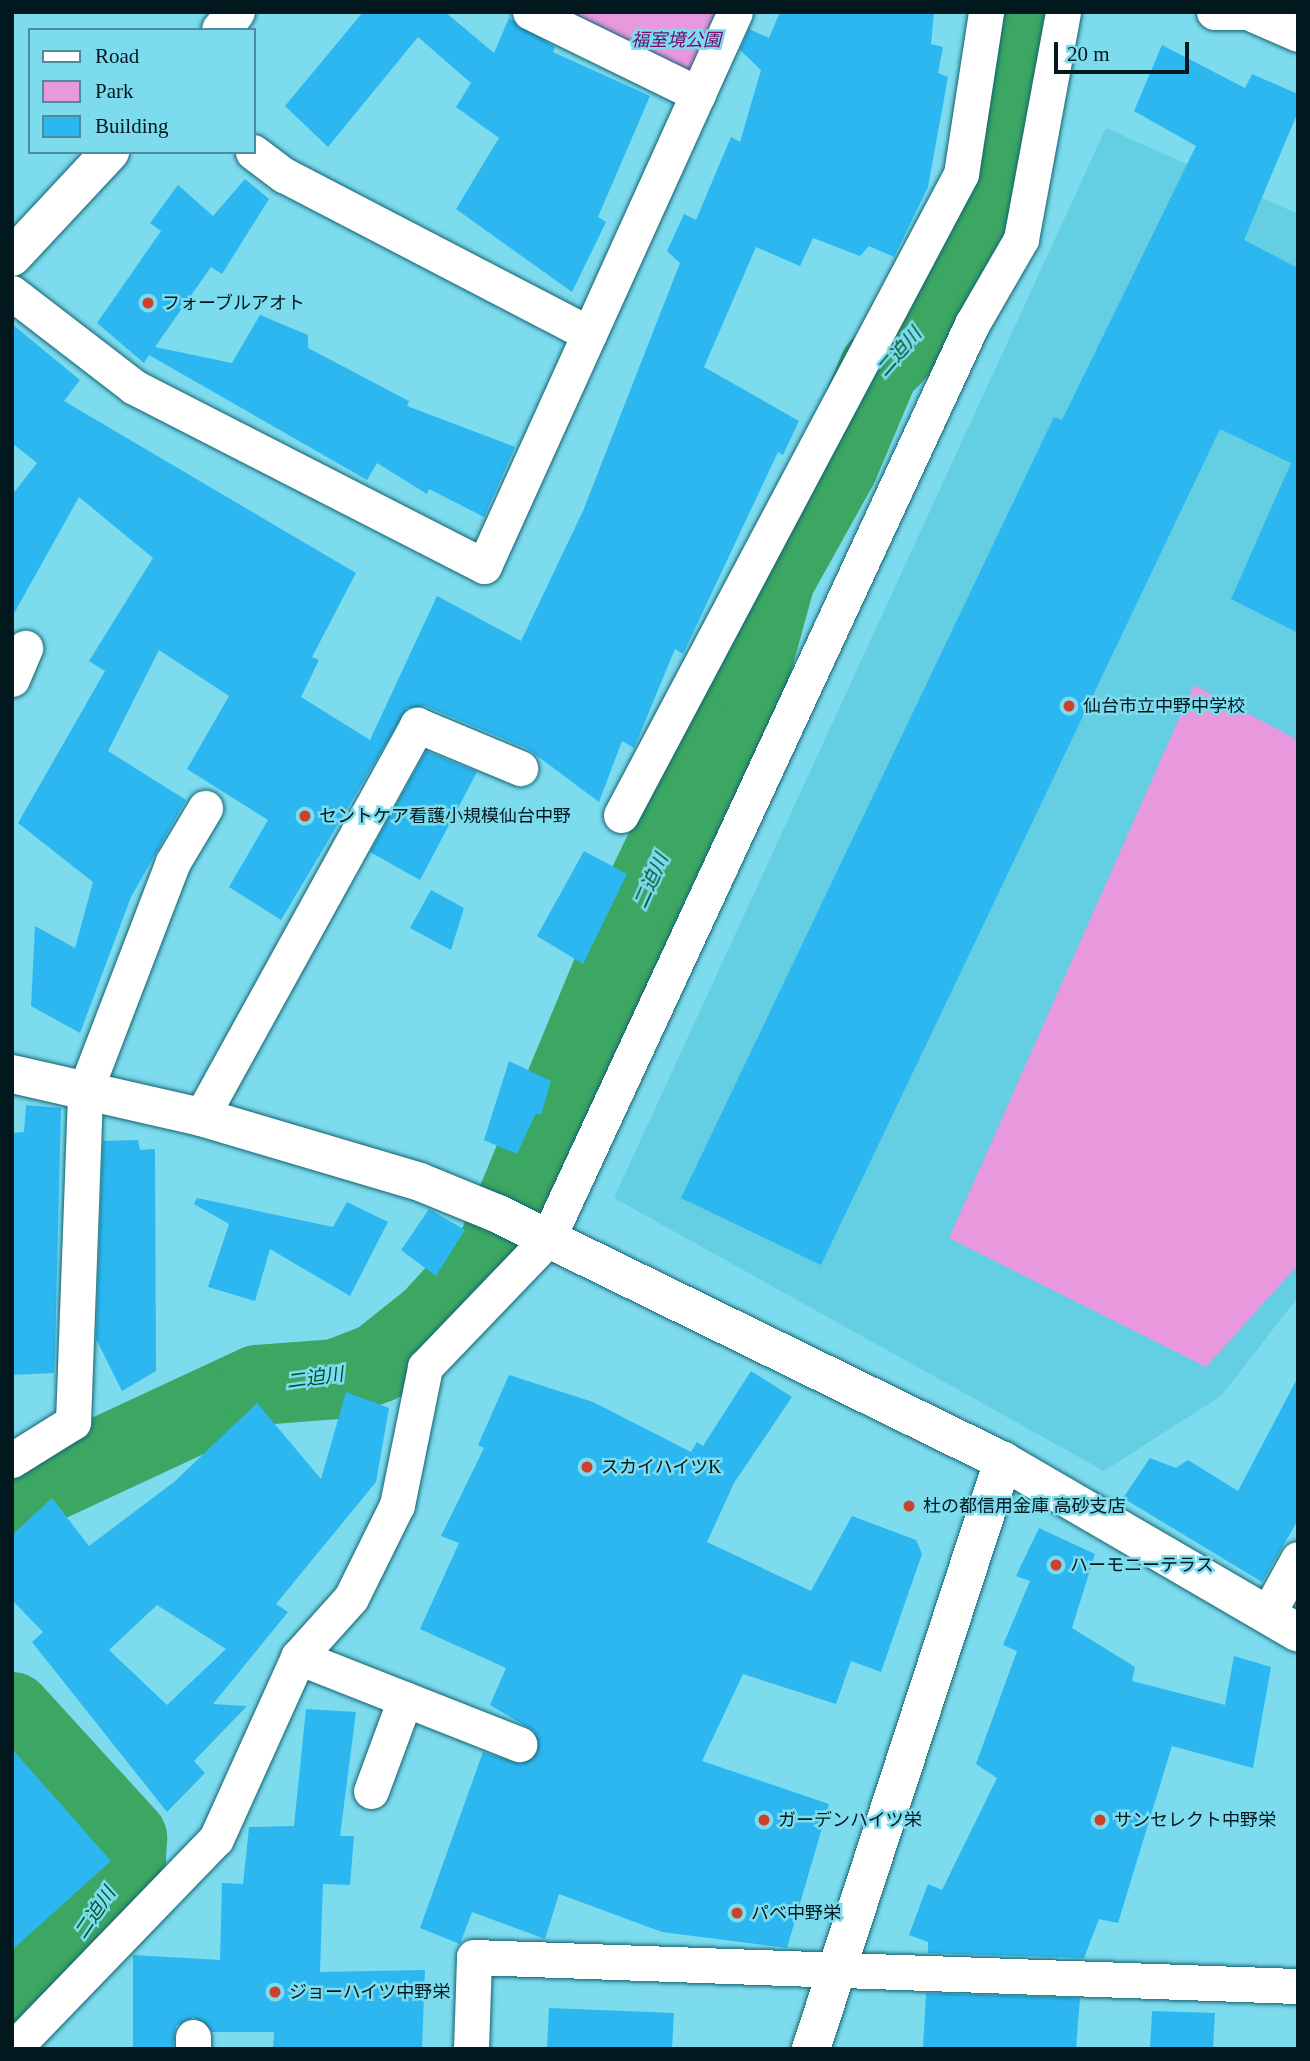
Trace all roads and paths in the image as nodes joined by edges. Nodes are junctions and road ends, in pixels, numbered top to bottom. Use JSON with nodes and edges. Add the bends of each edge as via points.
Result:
{"nodes":[{"id":1,"x":236,"y":12,"type":"edge"},
{"id":2,"x":530,"y":12,"type":"edge"},
{"id":3,"x":735,"y":12,"type":"edge"},
{"id":4,"x":986,"y":12,"type":"edge"},
{"id":5,"x":1063,"y":12,"type":"edge"},
{"id":6,"x":1214,"y":12,"type":"edge"},
{"id":7,"x":1253,"y":13,"type":"edge"},
{"id":8,"x":223,"y":28,"type":"edge"},
{"id":9,"x":1298,"y":34,"type":"edge"},
{"id":10,"x":698,"y":94,"type":"junction"},
{"id":11,"x":108,"y":154,"type":"edge"},
{"id":12,"x":256,"y":154,"type":"edge"},
{"id":13,"x":12,"y":257,"type":"edge"},
{"id":14,"x":12,"y":293,"type":"edge"},
{"id":15,"x":589,"y":334,"type":"junction"},
{"id":16,"x":520,"y":768,"type":"dead end"},
{"id":17,"x":205,"y":808,"type":"dead end"},
{"id":18,"x":621,"y":815,"type":"dead end"},
{"id":19,"x":12,"y":1074,"type":"edge"},
{"id":20,"x":85,"y":1091,"type":"junction"},
{"id":21,"x":201,"y":1117,"type":"junction"},
{"id":22,"x":540,"y":1236,"type":"junction"},
{"id":23,"x":12,"y":1460,"type":"edge"},
{"id":24,"x":1003,"y":1461,"type":"junction"},
{"id":25,"x":1298,"y":1559,"type":"edge"},
{"id":26,"x":1282,"y":1624,"type":"edge"},
{"id":27,"x":298,"y":1657,"type":"junction"},
{"id":28,"x":405,"y":1699,"type":"junction"},
{"id":29,"x":519,"y":1744,"type":"dead end"},
{"id":30,"x":371,"y":1791,"type":"dead end"},
{"id":31,"x":838,"y":1966,"type":"junction"},
{"id":32,"x":1298,"y":1986,"type":"edge"},
{"id":33,"x":13,"y":2049,"type":"edge"},
{"id":34,"x":471,"y":2049,"type":"edge"},
{"id":35,"x":811,"y":2049,"type":"edge"}],
"edges":[{"from":1,"to":8,"type":"street"},
{"from":2,"to":10,"type":"street"},
{"from":3,"to":10,"type":"street"},
{"from":4,"to":18,"type":"street","via":[[961,174]]},
{"from":5,"to":22,"type":"street","via":[[1021,239],[972,324]]},
{"from":6,"to":7,"type":"street"},
{"from":7,"to":9,"type":"street"},
{"from":10,"to":15,"type":"street"},
{"from":11,"to":13,"type":"street"},
{"from":12,"to":15,"type":"street","via":[[284,175]]},
{"from":14,"to":15,"type":"street","via":[[134,387],[484,566]]},
{"from":16,"to":21,"type":"street","via":[[417,725]]},
{"from":17,"to":20,"type":"street","via":[[173,862]]},
{"from":19,"to":20,"type":"street"},
{"from":20,"to":21,"type":"street"},
{"from":20,"to":23,"type":"street","via":[[73,1422]]},
{"from":21,"to":22,"type":"street","via":[[420,1182]]},
{"from":22,"to":24,"type":"street"},
{"from":22,"to":27,"type":"street","via":[[425,1367],[397,1505],[351,1598]]},
{"from":24,"to":26,"type":"street"},
{"from":24,"to":31,"type":"street"},
{"from":25,"to":26,"type":"street"},
{"from":27,"to":28,"type":"street"},
{"from":27,"to":33,"type":"street","via":[[216,1839]]},
{"from":28,"to":29,"type":"street"},
{"from":28,"to":30,"type":"street"},
{"from":31,"to":32,"type":"street"},
{"from":31,"to":34,"type":"street","via":[[474,1957]]},
{"from":31,"to":35,"type":"street"}]}
